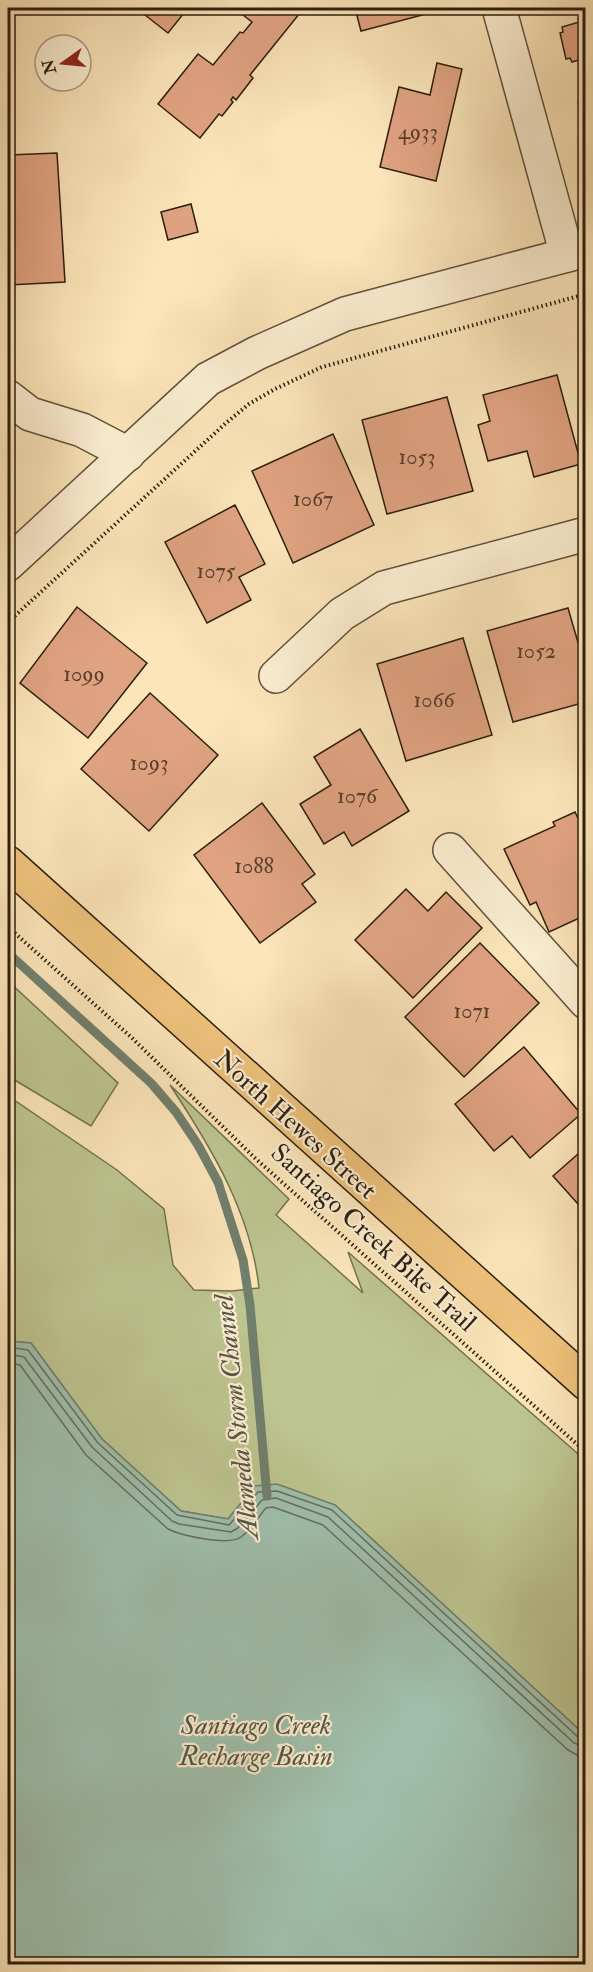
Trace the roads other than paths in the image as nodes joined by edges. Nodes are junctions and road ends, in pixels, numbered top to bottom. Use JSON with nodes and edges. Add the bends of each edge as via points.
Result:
{"nodes":[{"id":1,"x":499,"y":8,"type":"edge"},
{"id":2,"x":576,"y":253,"type":"edge"},
{"id":3,"x":8,"y":397,"type":"edge"},
{"id":4,"x":128,"y":454,"type":"junction"},
{"id":5,"x":585,"y":534,"type":"edge"},
{"id":6,"x":8,"y":564,"type":"edge"},
{"id":7,"x":276,"y":676,"type":"dead end"},
{"id":8,"x":450,"y":850,"type":"dead end"},
{"id":9,"x":8,"y":862,"type":"edge"},
{"id":10,"x":585,"y":1002,"type":"edge"},
{"id":11,"x":585,"y":1383,"type":"edge"}],
"edges":[{"from":1,"to":2,"type":"street"},
{"from":2,"to":4,"type":"street","via":[[345,314],[257,353],[208,379]]},
{"from":3,"to":4,"type":"street","via":[[30,414],[82,430]]},
{"from":4,"to":6,"type":"street"},
{"from":5,"to":7,"type":"street","via":[[384,588],[342,614]]},
{"from":8,"to":10,"type":"street"},
{"from":9,"to":11,"type":"main road","name":"North Hewes Street"}]}
